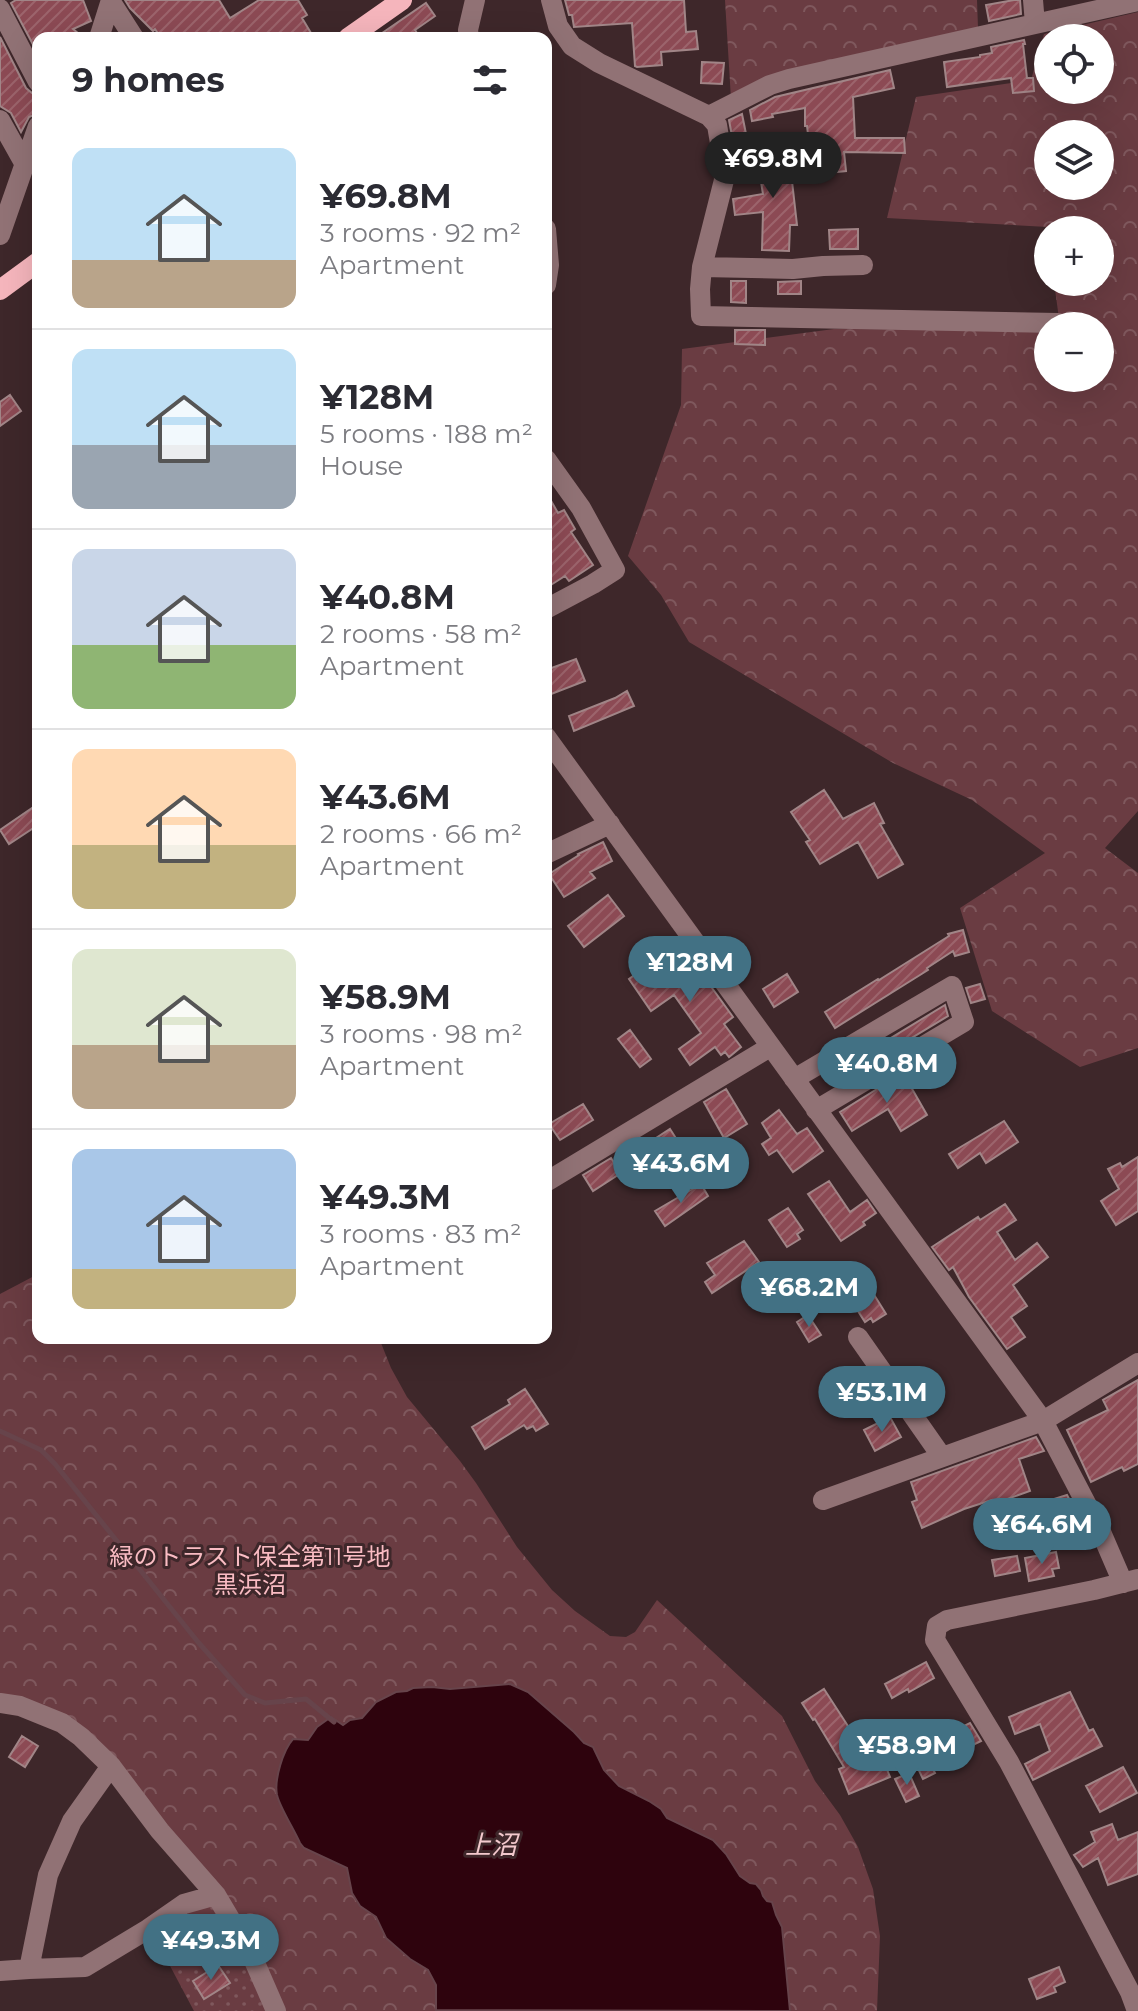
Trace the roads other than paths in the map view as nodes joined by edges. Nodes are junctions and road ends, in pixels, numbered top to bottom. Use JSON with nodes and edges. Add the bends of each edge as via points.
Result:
{"nodes":[{"id":1,"x":402,"y":0,"type":"edge"},
{"id":2,"x":475,"y":0,"type":"edge"},
{"id":3,"x":551,"y":0,"type":"edge"},
{"id":4,"x":1033,"y":0,"type":"edge"},
{"id":5,"x":111,"y":1,"type":"edge"},
{"id":6,"x":1138,"y":1,"type":"edge"},
{"id":7,"x":0,"y":9,"type":"edge"},
{"id":8,"x":1034,"y":24,"type":"edge"},
{"id":9,"x":1035,"y":24,"type":"joint"},
{"id":10,"x":101,"y":32,"type":"edge"},
{"id":11,"x":130,"y":32,"type":"edge"},
{"id":12,"x":357,"y":32,"type":"edge"},
{"id":13,"x":468,"y":32,"type":"edge"},
{"id":14,"x":32,"y":70,"type":"edge"},
{"id":15,"x":709,"y":116,"type":"junction"},
{"id":16,"x":0,"y":120,"type":"edge"},
{"id":17,"x":32,"y":142,"type":"edge"},
{"id":18,"x":24,"y":163,"type":"junction"},
{"id":19,"x":0,"y":235,"type":"edge"},
{"id":20,"x":863,"y":265,"type":"dead end"},
{"id":21,"x":32,"y":266,"type":"edge"},
{"id":22,"x":702,"y":267,"type":"junction"},
{"id":23,"x":0,"y":290,"type":"edge"},
{"id":24,"x":1034,"y":323,"type":"edge"},
{"id":25,"x":552,"y":467,"type":"edge"},
{"id":26,"x":552,"y":606,"type":"edge"},
{"id":27,"x":552,"y":745,"type":"edge"},
{"id":28,"x":610,"y":824,"type":"junction"},
{"id":29,"x":552,"y":851,"type":"edge"},
{"id":30,"x":770,"y":1047,"type":"junction"},
{"id":31,"x":794,"y":1079,"type":"junction"},
{"id":32,"x":816,"y":1110,"type":"junction"},
{"id":33,"x":552,"y":1178,"type":"edge"},
{"id":34,"x":858,"y":1337,"type":"dead end"},
{"id":35,"x":1138,"y":1363,"type":"edge"},
{"id":36,"x":1043,"y":1421,"type":"junction"},
{"id":37,"x":942,"y":1457,"type":"junction"},
{"id":38,"x":823,"y":1500,"type":"dead end"},
{"id":39,"x":1131,"y":1581,"type":"edge"},
{"id":40,"x":0,"y":1703,"type":"edge"},
{"id":41,"x":111,"y":1766,"type":"junction"},
{"id":42,"x":216,"y":1895,"type":"junction"},
{"id":43,"x":29,"y":1969,"type":"junction"},
{"id":44,"x":0,"y":1971,"type":"edge"},
{"id":45,"x":1135,"y":1996,"type":"edge"},
{"id":46,"x":276,"y":2011,"type":"edge"}],
"edges":[{"from":1,"to":12,"type":"main road"},
{"from":2,"to":13,"type":"street"},
{"from":3,"to":15,"type":"street","via":[[558,26],[572,46]]},
{"from":4,"to":9,"type":"street"},
{"from":5,"to":10,"type":"street"},
{"from":5,"to":11,"type":"street"},
{"from":6,"to":9,"type":"street"},
{"from":7,"to":14,"type":"street"},
{"from":8,"to":15,"type":"street","via":[[789,79]]},
{"from":15,"to":22,"type":"street","via":[[717,125],[724,180]]},
{"from":16,"to":18,"type":"street"},
{"from":17,"to":18,"type":"street"},
{"from":18,"to":19,"type":"street"},
{"from":20,"to":22,"type":"street"},
{"from":21,"to":23,"type":"main road"},
{"from":22,"to":24,"type":"street","via":[[701,316]]},
{"from":25,"to":26,"type":"street","via":[[615,570]]},
{"from":27,"to":28,"type":"street"},
{"from":28,"to":29,"type":"street"},
{"from":28,"to":30,"type":"street"},
{"from":30,"to":31,"type":"street"},
{"from":30,"to":33,"type":"street"},
{"from":31,"to":32,"type":"street"},
{"from":31,"to":32,"type":"street","via":[[952,986],[964,1022]]},
{"from":32,"to":36,"type":"street"},
{"from":34,"to":37,"type":"street"},
{"from":35,"to":36,"type":"street"},
{"from":36,"to":37,"type":"street"},
{"from":36,"to":39,"type":"street"},
{"from":37,"to":38,"type":"street"},
{"from":39,"to":45,"type":"street","via":[[947,1620],[937,1626],[935,1640],[1009,1762]]},
{"from":40,"to":41,"type":"street","via":[[62,1723]]},
{"from":41,"to":42,"type":"street"},
{"from":41,"to":43,"type":"street","via":[[72,1821],[48,1875]]},
{"from":42,"to":43,"type":"street","via":[[184,1904],[85,1967]]},
{"from":42,"to":46,"type":"street"},
{"from":43,"to":44,"type":"street"}]}
